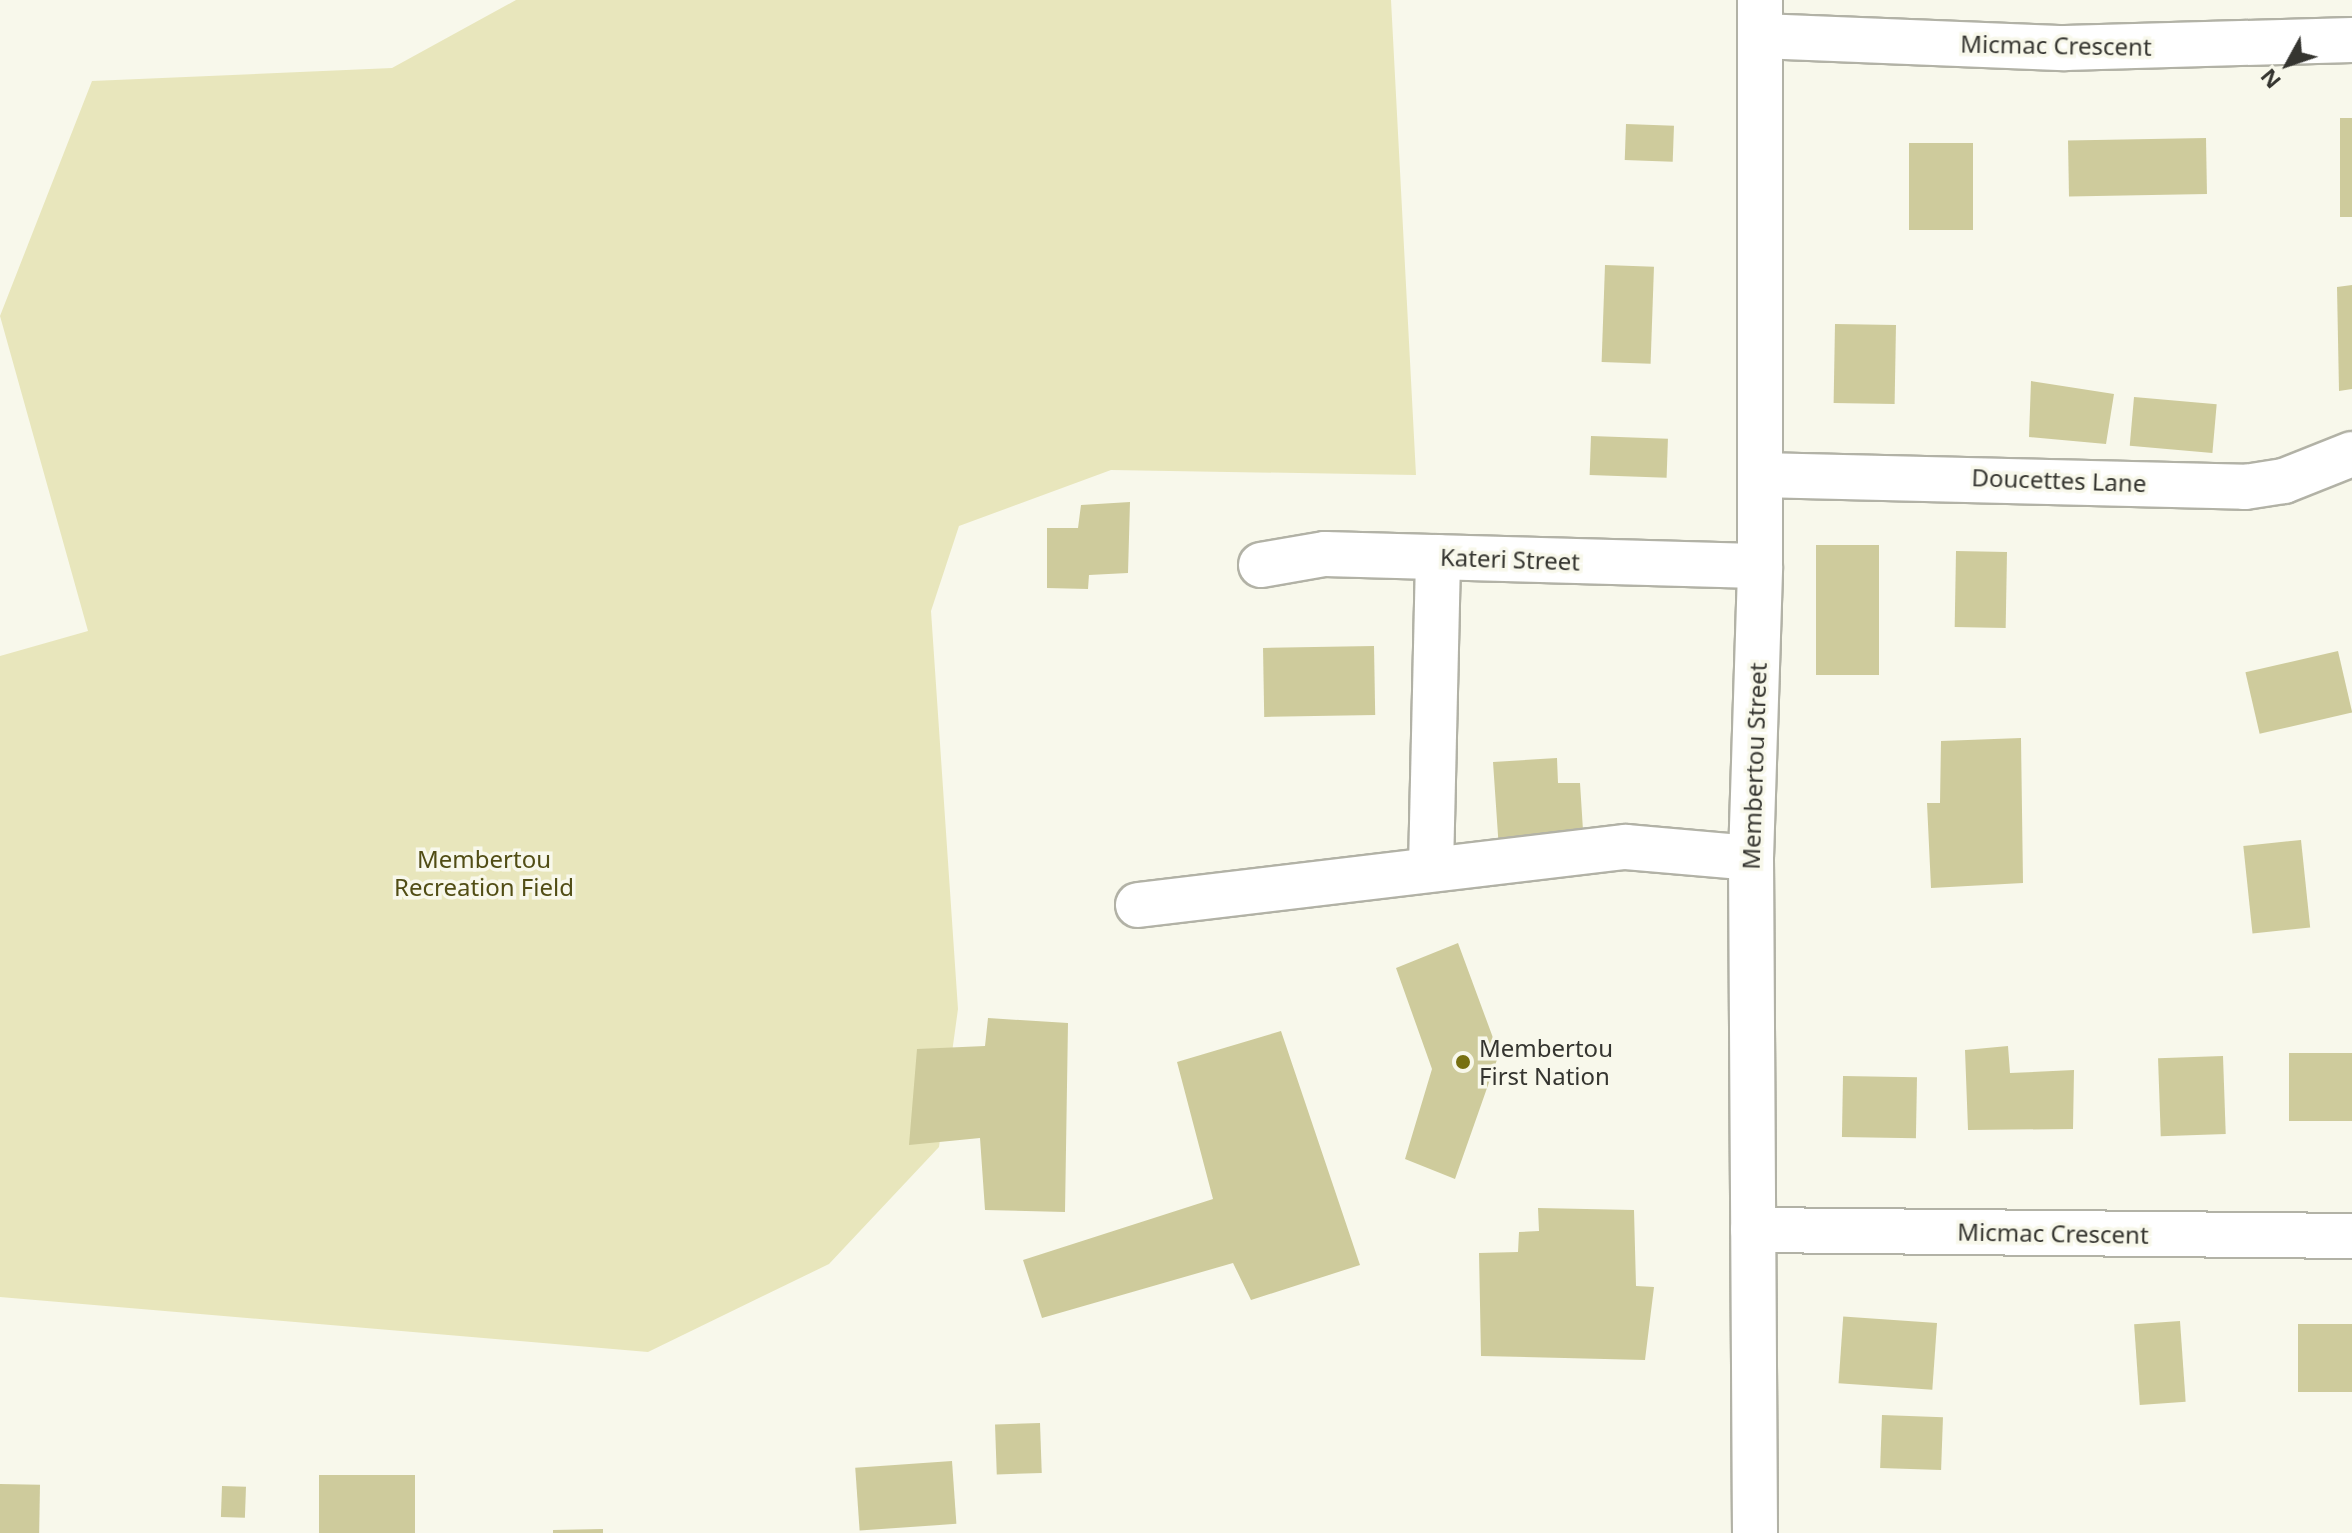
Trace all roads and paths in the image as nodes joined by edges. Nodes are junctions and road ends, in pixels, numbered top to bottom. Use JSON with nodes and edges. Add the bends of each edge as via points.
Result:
{"nodes":[{"id":1,"x":1760,"y":18,"type":"edge"},
{"id":2,"x":2352,"y":40,"type":"edge"},
{"id":3,"x":2352,"y":454,"type":"edge"},
{"id":4,"x":1760,"y":475,"type":"junction"},
{"id":5,"x":1438,"y":557,"type":"junction"},
{"id":6,"x":1261,"y":565,"type":"dead end"},
{"id":7,"x":1760,"y":566,"type":"junction"},
{"id":8,"x":1751,"y":858,"type":"junction"},
{"id":9,"x":1431,"y":868,"type":"junction"},
{"id":10,"x":1138,"y":905,"type":"dead end"},
{"id":11,"x":1753,"y":1230,"type":"junction"},
{"id":12,"x":2352,"y":1236,"type":"edge"},
{"id":13,"x":1755,"y":1533,"type":"edge"}],
"edges":[{"from":1,"to":2,"type":"street","name":"Micmac Crescent","via":[[2065,48]]},
{"from":1,"to":4,"type":"street","name":"Membertou Street"},
{"from":3,"to":4,"type":"street","name":"Doucettes Lane","via":[[2284,481],[2245,487]]},
{"from":4,"to":7,"type":"street","name":"Membertou Street"},
{"from":5,"to":6,"type":"street","name":"Kateri Street","via":[[1325,554]]},
{"from":5,"to":7,"type":"street","name":"Kateri Street"},
{"from":5,"to":9,"type":"street"},
{"from":7,"to":8,"type":"street","name":"Membertou Street"},
{"from":8,"to":9,"type":"street","via":[[1626,847]]},
{"from":8,"to":11,"type":"street","name":"Membertou Street"},
{"from":9,"to":10,"type":"street"},
{"from":11,"to":12,"type":"street","name":"Micmac Crescent"},
{"from":11,"to":13,"type":"street","name":"Membertou Street"}]}
